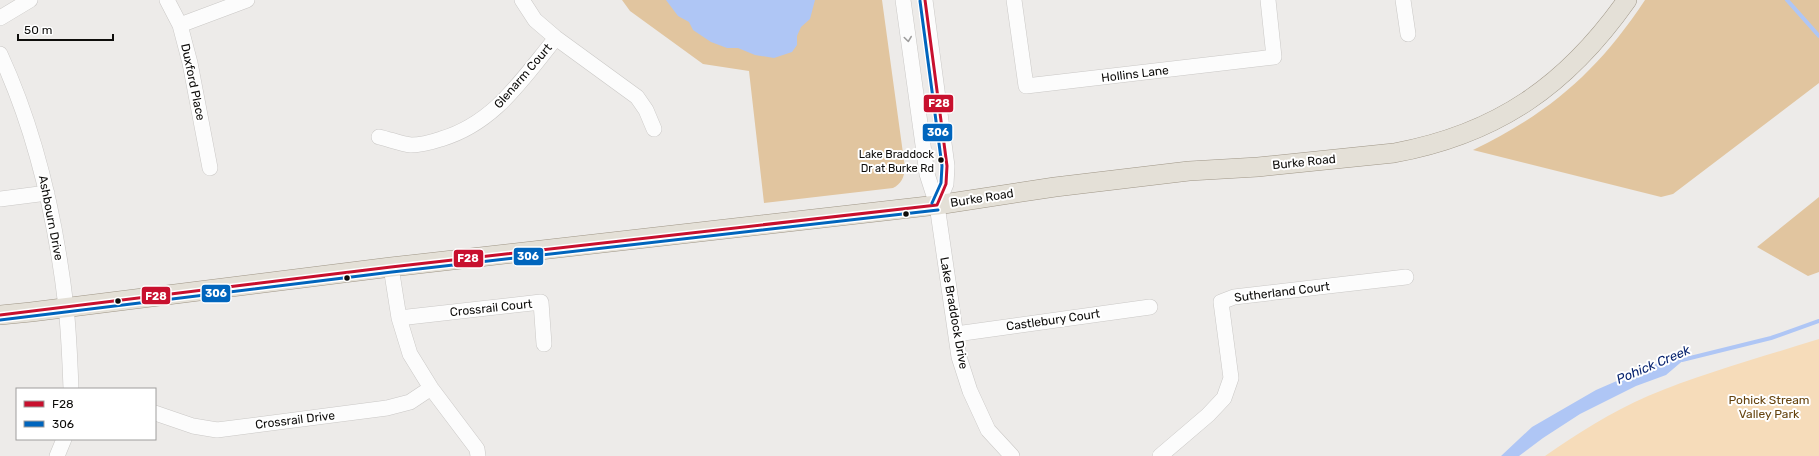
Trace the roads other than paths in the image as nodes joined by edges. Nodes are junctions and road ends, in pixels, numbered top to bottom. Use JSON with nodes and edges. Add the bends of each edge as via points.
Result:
{"nodes":[{"id":1,"x":30,"y":0,"type":"edge"},
{"id":2,"x":167,"y":0,"type":"edge"},
{"id":3,"x":247,"y":0,"type":"edge"},
{"id":4,"x":522,"y":0,"type":"edge"},
{"id":5,"x":903,"y":0,"type":"edge"},
{"id":6,"x":925,"y":0,"type":"edge"},
{"id":7,"x":1014,"y":0,"type":"edge"},
{"id":8,"x":1268,"y":0,"type":"edge"},
{"id":9,"x":1403,"y":0,"type":"edge"},
{"id":10,"x":1627,"y":0,"type":"edge"},
{"id":11,"x":0,"y":18,"type":"edge"},
{"id":12,"x":180,"y":25,"type":"junction"},
{"id":13,"x":1408,"y":34,"type":"dead end"},
{"id":14,"x":556,"y":38,"type":"junction"},
{"id":15,"x":0,"y":54,"type":"edge"},
{"id":16,"x":654,"y":129,"type":"dead end"},
{"id":17,"x":379,"y":137,"type":"dead end"},
{"id":18,"x":210,"y":168,"type":"dead end"},
{"id":19,"x":47,"y":193,"type":"junction"},
{"id":20,"x":0,"y":199,"type":"edge"},
{"id":21,"x":937,"y":205,"type":"junction"},
{"id":22,"x":391,"y":268,"type":"junction"},
{"id":23,"x":1406,"y":277,"type":"dead end"},
{"id":24,"x":66,"y":307,"type":"junction"},
{"id":25,"x":1150,"y":307,"type":"dead end"},
{"id":26,"x":0,"y":315,"type":"edge"},
{"id":27,"x":399,"y":318,"type":"junction"},
{"id":28,"x":956,"y":334,"type":"junction"},
{"id":29,"x":544,"y":344,"type":"dead end"},
{"id":30,"x":72,"y":388,"type":"edge"},
{"id":31,"x":431,"y":388,"type":"junction"},
{"id":32,"x":156,"y":413,"type":"edge"},
{"id":33,"x":64,"y":440,"type":"edge"},
{"id":34,"x":57,"y":456,"type":"edge"},
{"id":35,"x":478,"y":456,"type":"edge"},
{"id":36,"x":1012,"y":456,"type":"edge"},
{"id":37,"x":1160,"y":456,"type":"edge"}],
"edges":[{"from":1,"to":11,"type":"street"},
{"from":2,"to":12,"type":"street","name":"Duxford Place"},
{"from":3,"to":12,"type":"street"},
{"from":4,"to":14,"type":"street","via":[[535,20]]},
{"from":5,"to":21,"type":"street","name":"Lake Braddock Drive","one_way":true,"via":[[927,174]]},
{"from":6,"to":21,"type":"street","via":[[947,166],[946,184]]},
{"from":7,"to":8,"type":"street","name":"Hollins Lane","via":[[1026,86],[1274,57]]},
{"from":9,"to":13,"type":"street"},
{"from":10,"to":21,"type":"main road","name":"Burke Road","via":[[1582,56],[1538,95],[1482,126],[1435,144],[1394,153],[1150,176],[1032,190]]},
{"from":12,"to":18,"type":"street","name":"Duxford Place"},
{"from":14,"to":16,"type":"street","via":[[637,97]]},
{"from":14,"to":17,"type":"street","name":"Glenarm Court","via":[[505,100],[491,114],[471,126],[449,137],[411,145]]},
{"from":15,"to":19,"type":"street","name":"Ashbourn Drive","via":[[36,147]]},
{"from":19,"to":20,"type":"street"},
{"from":19,"to":24,"type":"street","name":"Ashbourn Drive","via":[[57,240]]},
{"from":21,"to":22,"type":"main road","name":"Burke Road"},
{"from":21,"to":28,"type":"street","name":"Lake Braddock Drive"},
{"from":22,"to":24,"type":"main road","name":"Burke Road"},
{"from":22,"to":27,"type":"street"},
{"from":23,"to":37,"type":"street","name":"Sutherland Court","via":[[1234,297],[1221,302],[1231,378],[1224,398],[1208,416]]},
{"from":24,"to":26,"type":"main road","name":"Burke Road"},
{"from":24,"to":30,"type":"street","name":"Ashbourn Drive"},
{"from":25,"to":28,"type":"street","name":"Castlebury Court"},
{"from":27,"to":29,"type":"street","name":"Crossrail Court","via":[[541,302]]},
{"from":27,"to":31,"type":"street","via":[[410,354]]},
{"from":28,"to":36,"type":"street","name":"Lake Braddock Drive","via":[[963,372],[979,412],[988,430]]},
{"from":31,"to":32,"type":"street","name":"Crossrail Drive","via":[[410,402],[387,408],[217,430],[193,426]]},
{"from":31,"to":35,"type":"street","via":[[477,449]]},
{"from":33,"to":34,"type":"street"}]}
